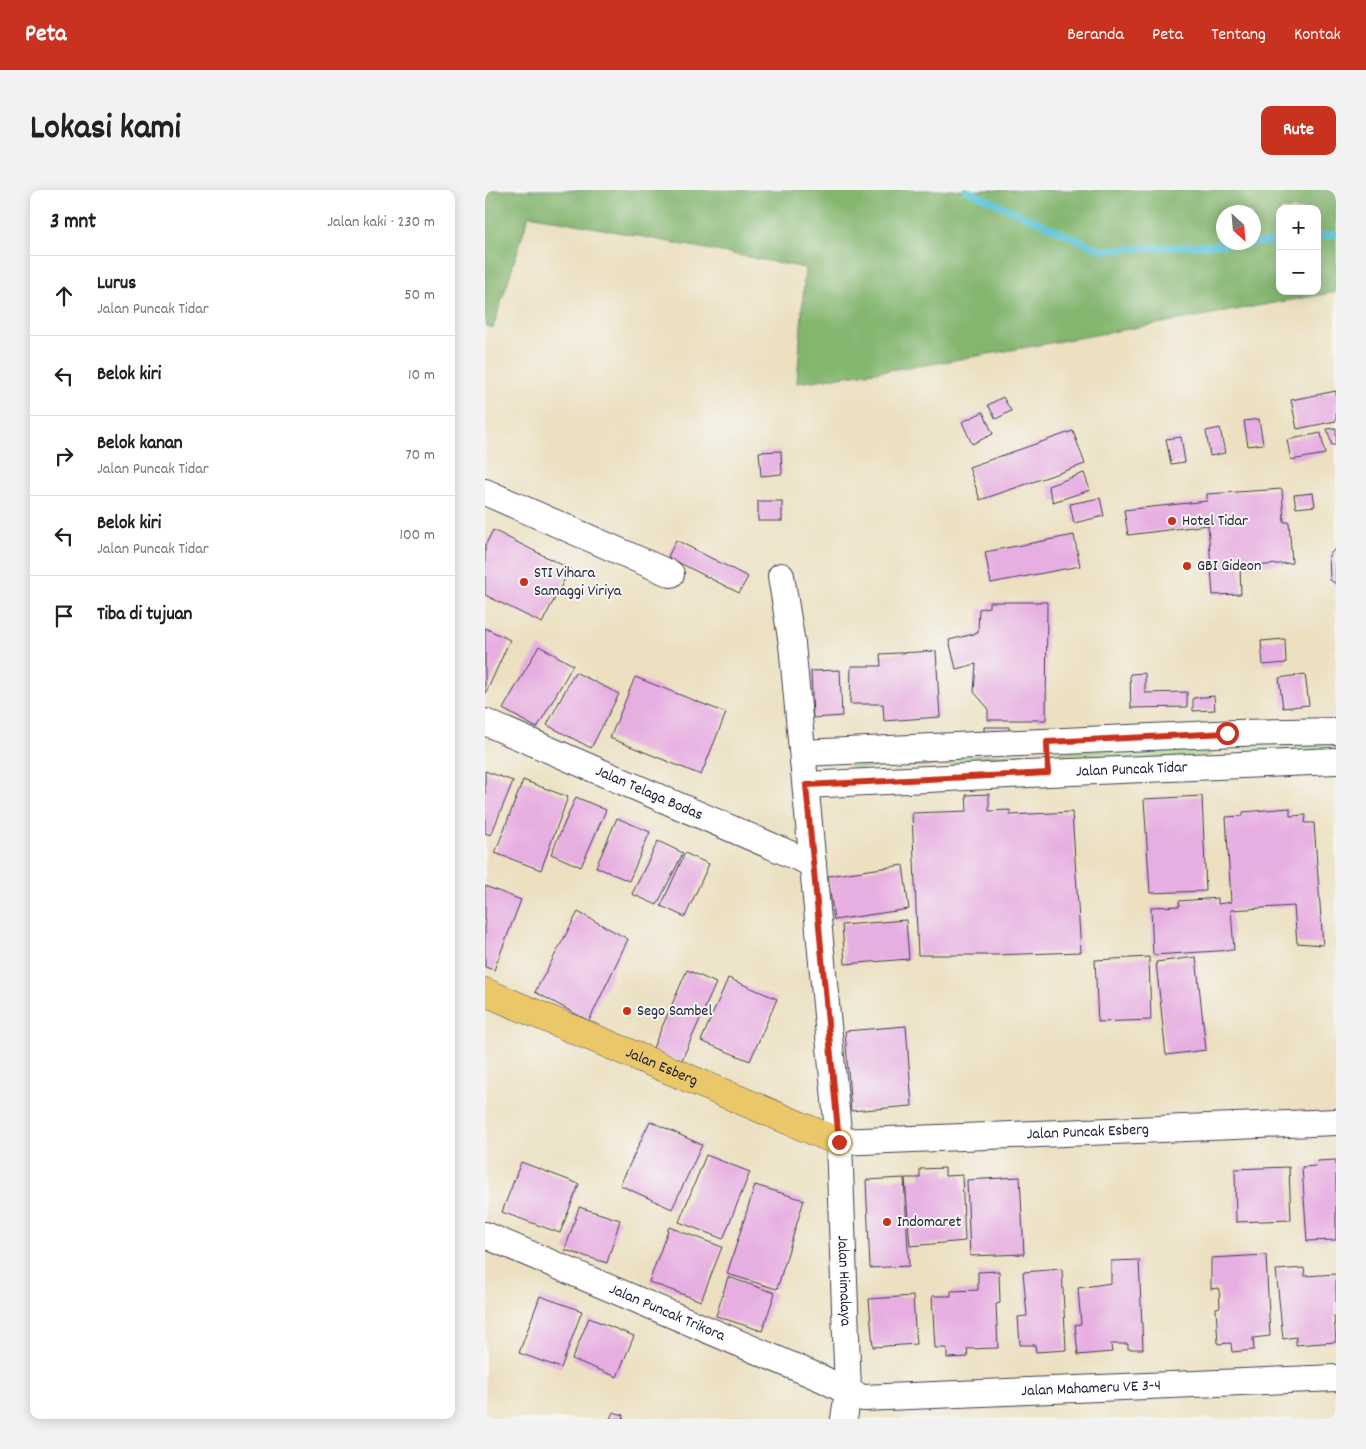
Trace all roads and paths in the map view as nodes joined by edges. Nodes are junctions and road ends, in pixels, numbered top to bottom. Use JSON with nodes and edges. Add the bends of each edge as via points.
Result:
{"nodes":[{"id":1,"x":485,"y":492,"type":"edge"},
{"id":2,"x":671,"y":574,"type":"dead end"},
{"id":3,"x":781,"y":576,"type":"dead end"},
{"id":4,"x":485,"y":722,"type":"edge"},
{"id":5,"x":1336,"y":731,"type":"edge"},
{"id":6,"x":1227,"y":733,"type":"junction"},
{"id":7,"x":1047,"y":742,"type":"junction"},
{"id":8,"x":803,"y":753,"type":"junction"},
{"id":9,"x":1336,"y":761,"type":"edge"},
{"id":10,"x":1229,"y":765,"type":"junction"},
{"id":11,"x":1048,"y":773,"type":"junction"},
{"id":12,"x":806,"y":785,"type":"junction"},
{"id":13,"x":813,"y":864,"type":"junction"},
{"id":14,"x":485,"y":992,"type":"edge"},
{"id":15,"x":1336,"y":1122,"type":"edge"},
{"id":16,"x":839,"y":1142,"type":"junction"},
{"id":17,"x":485,"y":1235,"type":"edge"},
{"id":18,"x":1336,"y":1378,"type":"edge"},
{"id":19,"x":848,"y":1392,"type":"junction"},
{"id":20,"x":845,"y":1419,"type":"edge"}],
"edges":[{"from":1,"to":2,"type":"street"},
{"from":3,"to":8,"type":"street","via":[[792,644]]},
{"from":4,"to":13,"type":"street","name":"Jalan Telaga Bodas"},
{"from":5,"to":6,"type":"street","name":"Jalan Puncak Tidar"},
{"from":6,"to":7,"type":"street","name":"Jalan Puncak Tidar"},
{"from":6,"to":10,"type":"street"},
{"from":7,"to":8,"type":"street","name":"Jalan Puncak Tidar"},
{"from":7,"to":11,"type":"street"},
{"from":8,"to":12,"type":"street"},
{"from":9,"to":10,"type":"street","name":"Jalan Puncak Tidar"},
{"from":10,"to":11,"type":"street","name":"Jalan Puncak Tidar"},
{"from":11,"to":12,"type":"street","name":"Jalan Puncak Tidar"},
{"from":12,"to":13,"type":"street"},
{"from":13,"to":16,"type":"street"},
{"from":14,"to":16,"type":"main road","name":"Jalan Esberg"},
{"from":15,"to":16,"type":"street","name":"Jalan Puncak Esberg"},
{"from":16,"to":19,"type":"street","name":"Jalan Himalaya"},
{"from":17,"to":19,"type":"street","name":"Jalan Puncak Trikora"},
{"from":18,"to":19,"type":"street","name":"Jalan Mahameru VE 3-4","via":[[863,1398]]},
{"from":19,"to":20,"type":"street","name":"Jalan Himalaya"}]}
